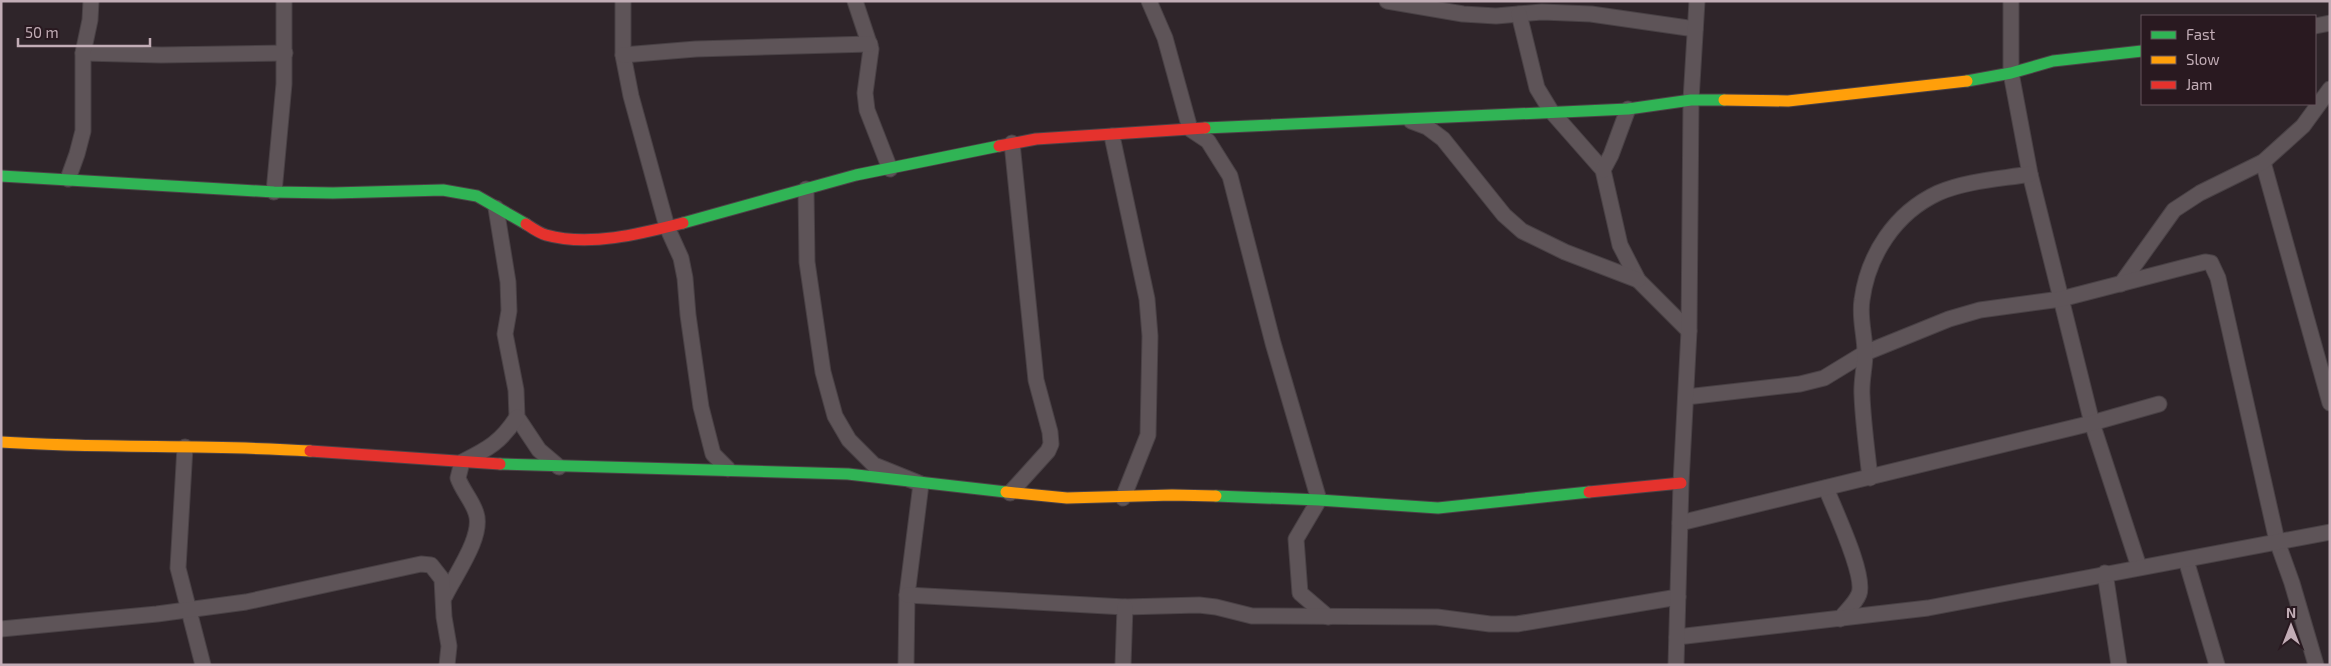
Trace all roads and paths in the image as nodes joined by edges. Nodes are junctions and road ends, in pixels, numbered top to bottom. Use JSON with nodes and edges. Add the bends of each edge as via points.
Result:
{"nodes":[{"id":1,"x":91,"y":1,"type":"edge"},
{"id":2,"x":284,"y":1,"type":"edge"},
{"id":3,"x":623,"y":1,"type":"edge"},
{"id":4,"x":855,"y":1,"type":"edge"},
{"id":5,"x":1149,"y":1,"type":"edge"},
{"id":6,"x":1387,"y":1,"type":"edge"},
{"id":7,"x":1697,"y":1,"type":"edge"},
{"id":8,"x":2010,"y":1,"type":"edge"},
{"id":9,"x":1519,"y":14,"type":"junction"},
{"id":10,"x":2330,"y":23,"type":"edge"},
{"id":11,"x":2316,"y":26,"type":"edge"},
{"id":12,"x":1695,"y":28,"type":"junction"},
{"id":13,"x":870,"y":44,"type":"junction"},
{"id":14,"x":2141,"y":51,"type":"edge"},
{"id":15,"x":83,"y":53,"type":"junction"},
{"id":16,"x":285,"y":53,"type":"junction"},
{"id":17,"x":623,"y":54,"type":"junction"},
{"id":18,"x":2012,"y":73,"type":"junction"},
{"id":19,"x":2330,"y":89,"type":"edge"},
{"id":20,"x":1691,"y":100,"type":"junction"},
{"id":21,"x":1628,"y":109,"type":"junction"},
{"id":22,"x":1551,"y":111,"type":"junction"},
{"id":23,"x":1410,"y":120,"type":"junction"},
{"id":24,"x":1190,"y":129,"type":"junction"},
{"id":25,"x":1112,"y":136,"type":"junction"},
{"id":26,"x":1012,"y":142,"type":"junction"},
{"id":27,"x":2262,"y":162,"type":"junction"},
{"id":28,"x":890,"y":169,"type":"junction"},
{"id":29,"x":1603,"y":170,"type":"junction"},
{"id":30,"x":2030,"y":174,"type":"junction"},
{"id":31,"x":1,"y":176,"type":"edge"},
{"id":32,"x":68,"y":179,"type":"junction"},
{"id":33,"x":806,"y":189,"type":"junction"},
{"id":34,"x":274,"y":192,"type":"junction"},
{"id":35,"x":496,"y":208,"type":"junction"},
{"id":36,"x":667,"y":227,"type":"junction"},
{"id":37,"x":1638,"y":280,"type":"junction"},
{"id":38,"x":2121,"y":284,"type":"junction"},
{"id":39,"x":2060,"y":299,"type":"junction"},
{"id":40,"x":1689,"y":331,"type":"junction"},
{"id":41,"x":1865,"y":353,"type":"junction"},
{"id":42,"x":1686,"y":396,"type":"junction"},
{"id":43,"x":2330,"y":403,"type":"edge"},
{"id":44,"x":2159,"y":404,"type":"dead end"},
{"id":45,"x":517,"y":417,"type":"junction"},
{"id":46,"x":2092,"y":423,"type":"junction"},
{"id":47,"x":1,"y":442,"type":"edge"},
{"id":48,"x":185,"y":447,"type":"junction"},
{"id":49,"x":713,"y":454,"type":"junction"},
{"id":50,"x":462,"y":462,"type":"junction"},
{"id":51,"x":560,"y":467,"type":"junction"},
{"id":52,"x":701,"y":469,"type":"junction"},
{"id":53,"x":728,"y":469,"type":"junction"},
{"id":54,"x":1870,"y":478,"type":"junction"},
{"id":55,"x":1681,"y":483,"type":"junction"},
{"id":56,"x":921,"y":484,"type":"junction"},
{"id":57,"x":1826,"y":488,"type":"junction"},
{"id":58,"x":1010,"y":493,"type":"junction"},
{"id":59,"x":1123,"y":498,"type":"junction"},
{"id":60,"x":1319,"y":500,"type":"junction"},
{"id":61,"x":1680,"y":523,"type":"junction"},
{"id":62,"x":2330,"y":532,"type":"edge"},
{"id":63,"x":2277,"y":541,"type":"junction"},
{"id":64,"x":2186,"y":560,"type":"junction"},
{"id":65,"x":2139,"y":568,"type":"junction"},
{"id":66,"x":2105,"y":573,"type":"junction"},
{"id":67,"x":907,"y":595,"type":"junction"},
{"id":68,"x":445,"y":596,"type":"junction"},
{"id":69,"x":1678,"y":597,"type":"junction"},
{"id":70,"x":1125,"y":607,"type":"junction"},
{"id":71,"x":189,"y":609,"type":"junction"},
{"id":72,"x":1328,"y":617,"type":"junction"},
{"id":73,"x":1840,"y":619,"type":"junction"},
{"id":74,"x":1,"y":629,"type":"edge"},
{"id":75,"x":1677,"y":637,"type":"junction"},
{"id":76,"x":203,"y":665,"type":"edge"},
{"id":77,"x":447,"y":665,"type":"edge"},
{"id":78,"x":906,"y":665,"type":"edge"},
{"id":79,"x":1123,"y":665,"type":"edge"},
{"id":80,"x":1676,"y":665,"type":"edge"},
{"id":81,"x":2119,"y":665,"type":"edge"},
{"id":82,"x":2218,"y":665,"type":"edge"},
{"id":83,"x":2316,"y":665,"type":"edge"}],
"edges":[{"from":1,"to":15,"type":"street"},
{"from":2,"to":16,"type":"street"},
{"from":3,"to":17,"type":"street"},
{"from":4,"to":13,"type":"street"},
{"from":5,"to":24,"type":"street","via":[[1165,38]]},
{"from":6,"to":9,"type":"street","via":[[1463,14]]},
{"from":7,"to":12,"type":"street"},
{"from":8,"to":18,"type":"street"},
{"from":9,"to":12,"type":"street","via":[[1591,14]]},
{"from":9,"to":22,"type":"street","via":[[1534,80]]},
{"from":10,"to":11,"type":"street"},
{"from":12,"to":20,"type":"street"},
{"from":13,"to":17,"type":"street"},
{"from":13,"to":28,"type":"street","via":[[865,93],[867,110]]},
{"from":14,"to":18,"type":"street","via":[[2053,61]]},
{"from":15,"to":16,"type":"street"},
{"from":15,"to":32,"type":"street","via":[[83,131]]},
{"from":16,"to":34,"type":"street"},
{"from":17,"to":36,"type":"street","via":[[631,96]]},
{"from":18,"to":20,"type":"street","via":[[1956,84],[1803,100]]},
{"from":18,"to":30,"type":"street"},
{"from":19,"to":27,"type":"street","via":[[2303,126]]},
{"from":20,"to":21,"type":"street"},
{"from":20,"to":40,"type":"street"},
{"from":21,"to":22,"type":"street"},
{"from":21,"to":29,"type":"street"},
{"from":22,"to":23,"type":"street"},
{"from":22,"to":29,"type":"street"},
{"from":23,"to":24,"type":"street"},
{"from":23,"to":37,"type":"street","via":[[1427,127],[1442,139],[1504,215],[1522,231],[1565,252]]},
{"from":24,"to":25,"type":"street"},
{"from":24,"to":60,"type":"street","via":[[1208,141],[1230,176],[1273,343]]},
{"from":25,"to":26,"type":"street"},
{"from":25,"to":59,"type":"street","via":[[1147,299],[1150,336],[1148,434]]},
{"from":26,"to":28,"type":"street"},
{"from":26,"to":58,"type":"street","via":[[1036,380],[1050,432],[1050,444],[1048,451]]},
{"from":27,"to":38,"type":"street","via":[[2174,210]]},
{"from":27,"to":43,"type":"street"},
{"from":28,"to":33,"type":"street"},
{"from":29,"to":37,"type":"street","via":[[1620,245]]},
{"from":30,"to":39,"type":"street"},
{"from":30,"to":41,"type":"street","via":[[1937,194],[1891,229],[1876,252],[1862,300]]},
{"from":31,"to":32,"type":"street"},
{"from":32,"to":34,"type":"street"},
{"from":33,"to":36,"type":"street"},
{"from":33,"to":56,"type":"street","via":[[807,262],[823,372],[835,416],[849,440],[874,465]]},
{"from":34,"to":35,"type":"street","via":[[443,190],[477,196]]},
{"from":35,"to":36,"type":"street","via":[[544,235],[570,240],[608,238]]},
{"from":35,"to":45,"type":"street","via":[[508,282],[509,311],[505,334],[516,390]]},
{"from":36,"to":49,"type":"street","via":[[681,258],[697,387]]},
{"from":37,"to":40,"type":"street"},
{"from":38,"to":39,"type":"street"},
{"from":38,"to":63,"type":"street","via":[[2211,263],[2218,278]]},
{"from":39,"to":41,"type":"street","via":[[1980,310]]},
{"from":39,"to":46,"type":"street"},
{"from":40,"to":42,"type":"street"},
{"from":41,"to":42,"type":"street","via":[[1824,378],[1800,384]]},
{"from":41,"to":54,"type":"street","via":[[1862,394]]},
{"from":42,"to":55,"type":"street"},
{"from":44,"to":46,"type":"street"},
{"from":45,"to":50,"type":"street","via":[[498,442]]},
{"from":45,"to":51,"type":"street","via":[[539,450]]},
{"from":46,"to":54,"type":"street"},
{"from":46,"to":65,"type":"street"},
{"from":47,"to":48,"type":"street"},
{"from":48,"to":50,"type":"street","via":[[255,447]]},
{"from":48,"to":71,"type":"street","via":[[178,568]]},
{"from":49,"to":52,"type":"street"},
{"from":49,"to":53,"type":"street"},
{"from":50,"to":51,"type":"street"},
{"from":50,"to":68,"type":"street","via":[[458,478],[471,501],[477,522],[468,554]]},
{"from":51,"to":52,"type":"street"},
{"from":52,"to":53,"type":"street"},
{"from":53,"to":56,"type":"street","via":[[848,474]]},
{"from":54,"to":57,"type":"street"},
{"from":55,"to":60,"type":"street","via":[[1438,508]]},
{"from":55,"to":61,"type":"street"},
{"from":56,"to":58,"type":"street"},
{"from":56,"to":67,"type":"street"},
{"from":57,"to":61,"type":"street"},
{"from":57,"to":73,"type":"street","via":[[1861,582],[1859,595]]},
{"from":58,"to":59,"type":"street"},
{"from":59,"to":60,"type":"street","via":[[1172,495]]},
{"from":60,"to":72,"type":"street","via":[[1296,539],[1300,593]]},
{"from":61,"to":69,"type":"street"},
{"from":62,"to":63,"type":"street"},
{"from":63,"to":64,"type":"street"},
{"from":63,"to":83,"type":"street"},
{"from":64,"to":65,"type":"street"},
{"from":64,"to":82,"type":"street"},
{"from":65,"to":66,"type":"street"},
{"from":66,"to":73,"type":"street","via":[[1928,608]]},
{"from":66,"to":81,"type":"street"},
{"from":67,"to":70,"type":"street"},
{"from":67,"to":78,"type":"street"},
{"from":68,"to":71,"type":"street","via":[[437,571],[431,565],[421,564],[246,602]]},
{"from":68,"to":77,"type":"street","via":[[444,617],[449,646]]},
{"from":69,"to":72,"type":"street","via":[[1517,624],[1437,617]]},
{"from":69,"to":75,"type":"street"},
{"from":70,"to":72,"type":"street","via":[[1199,605],[1252,616]]},
{"from":70,"to":79,"type":"street"},
{"from":71,"to":74,"type":"street"},
{"from":71,"to":76,"type":"street"},
{"from":73,"to":75,"type":"street"},
{"from":75,"to":80,"type":"street"}]}
